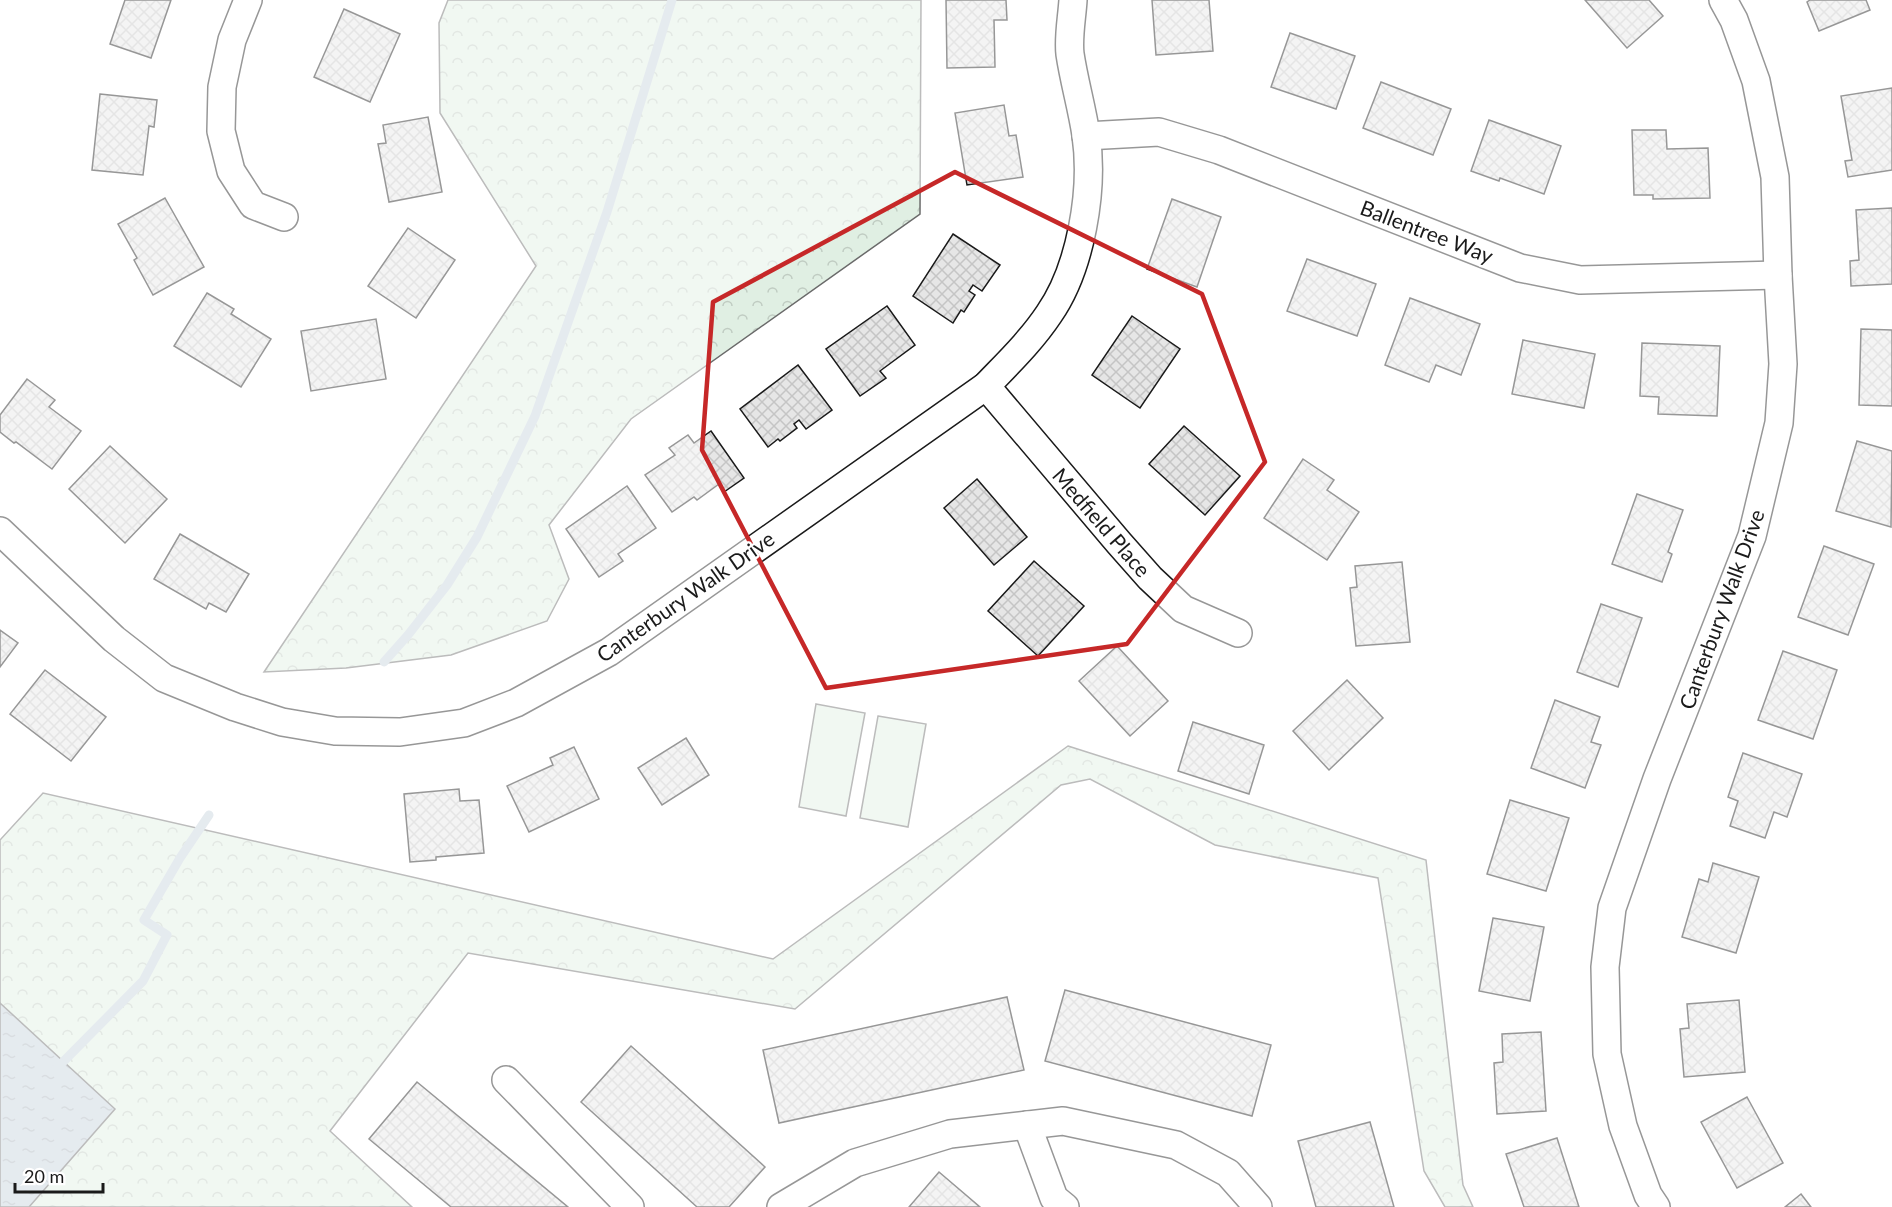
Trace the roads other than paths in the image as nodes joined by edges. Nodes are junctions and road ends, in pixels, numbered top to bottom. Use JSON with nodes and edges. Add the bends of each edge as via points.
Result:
{"nodes":[{"id":1,"x":248,"y":0,"type":"edge"},
{"id":2,"x":1073,"y":0,"type":"edge"},
{"id":3,"x":1723,"y":0,"type":"edge"},
{"id":4,"x":1086,"y":136,"type":"junction"},
{"id":5,"x":284,"y":217,"type":"dead end"},
{"id":6,"x":1778,"y":275,"type":"junction"},
{"id":7,"x":986,"y":386,"type":"junction"},
{"id":8,"x":0,"y":531,"type":"edge"},
{"id":9,"x":1238,"y":633,"type":"dead end"},
{"id":10,"x":506,"y":1080,"type":"dead end"},
{"id":11,"x":1027,"y":1125,"type":"junction"},
{"id":12,"x":630,"y":1207,"type":"edge"},
{"id":13,"x":781,"y":1207,"type":"edge"},
{"id":14,"x":1065,"y":1207,"type":"edge"},
{"id":15,"x":1258,"y":1207,"type":"edge"},
{"id":16,"x":1656,"y":1207,"type":"edge"}],
"edges":[{"from":1,"to":5,"type":"street","via":[[231,40],[222,87],[221,131],[231,171],[253,205]]},
{"from":2,"to":4,"type":"street","name":"Canterbury Walk Drive","via":[[1070,52]]},
{"from":3,"to":6,"type":"street","name":"Canterbury Walk Drive","via":[[1756,81],[1775,177]]},
{"from":4,"to":6,"type":"street","name":"Ballentree Way","via":[[1159,132],[1209,147],[1520,268],[1580,280]]},
{"from":4,"to":7,"type":"street","name":"Canterbury Walk Drive","via":[[1085,210],[1067,280],[1050,313]]},
{"from":6,"to":16,"type":"street","name":"Canterbury Walk Drive","via":[[1783,364],[1779,423],[1752,536],[1657,779],[1612,908],[1605,967],[1607,1054],[1623,1126]]},
{"from":7,"to":8,"type":"street","name":"Canterbury Walk Drive","via":[[609,652],[516,702],[464,723],[400,732],[335,731],[282,722],[164,678],[114,639]]},
{"from":7,"to":9,"type":"street","name":"Medfield Place","via":[[1150,578],[1183,609]]},
{"from":10,"to":12,"type":"street"},
{"from":11,"to":13,"type":"street","via":[[950,1134],[855,1163]]},
{"from":11,"to":14,"type":"street","via":[[1054,1198]]},
{"from":11,"to":15,"type":"street","via":[[1063,1121],[1176,1145],[1228,1173]]}]}
